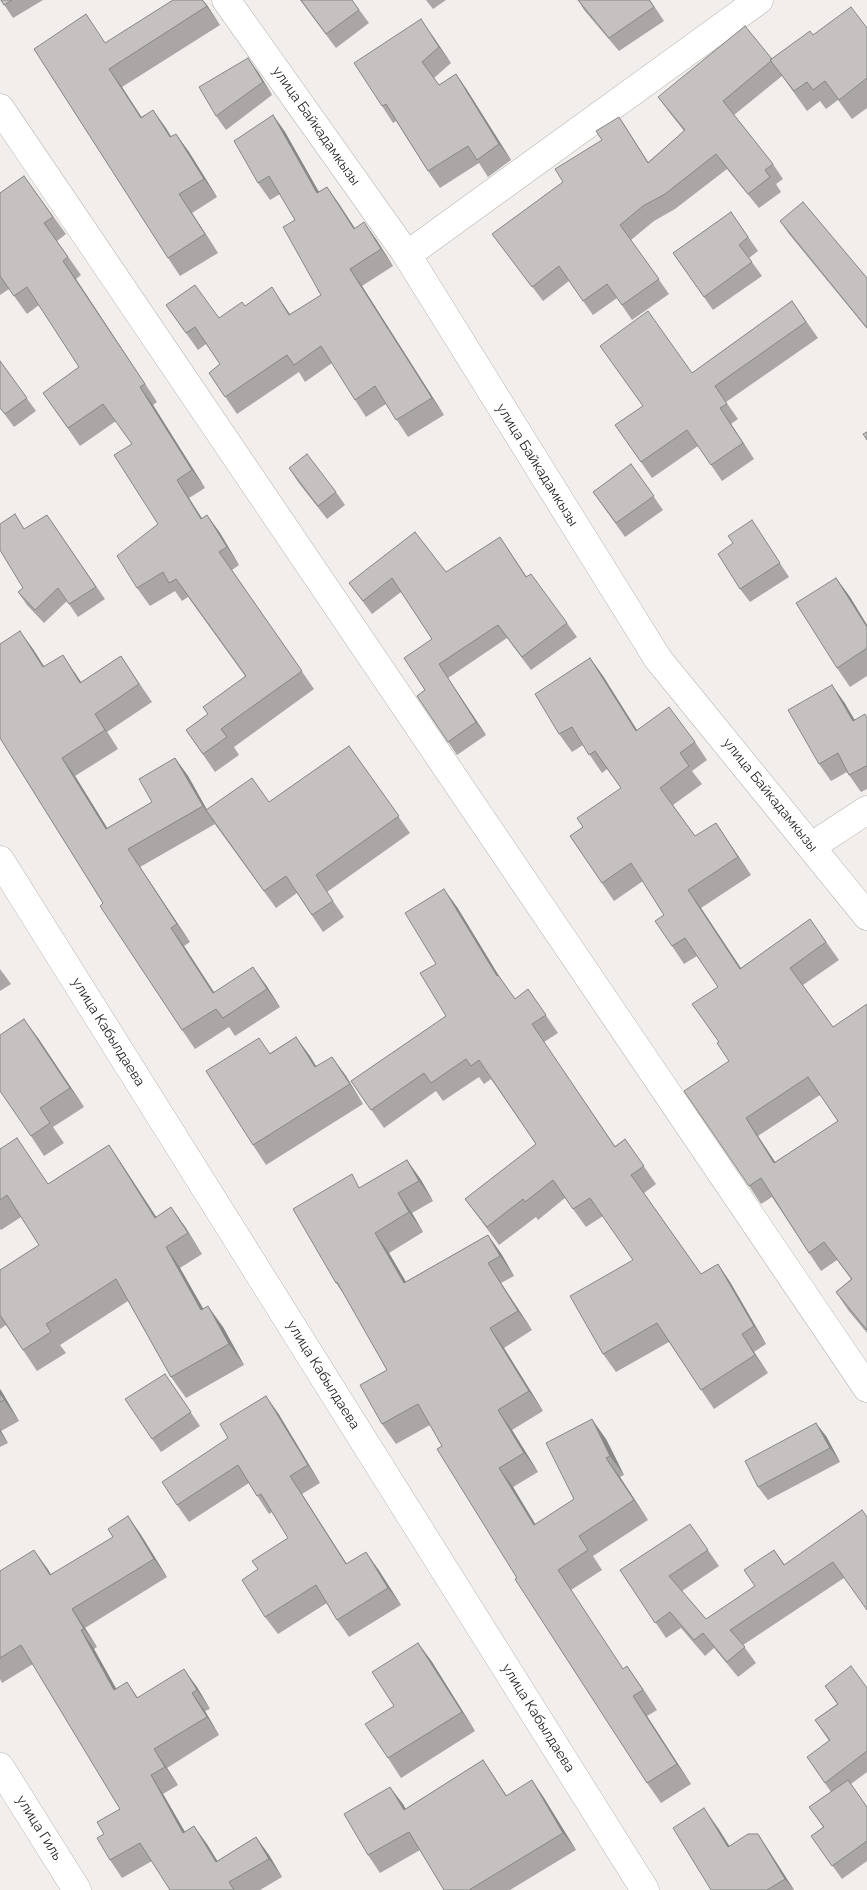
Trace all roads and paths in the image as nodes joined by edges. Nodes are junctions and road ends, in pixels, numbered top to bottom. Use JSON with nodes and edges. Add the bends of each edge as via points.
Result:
{"nodes":[{"id":1,"x":226,"y":0,"type":"edge"},
{"id":2,"x":758,"y":0,"type":"edge"},
{"id":3,"x":0,"y":108,"type":"edge"},
{"id":4,"x":407,"y":255,"type":"junction"},
{"id":5,"x":867,"y":810,"type":"edge"},
{"id":6,"x":812,"y":846,"type":"junction"},
{"id":7,"x":0,"y":860,"type":"edge"},
{"id":8,"x":867,"y":916,"type":"edge"},
{"id":9,"x":867,"y":1388,"type":"edge"},
{"id":10,"x":0,"y":1767,"type":"edge"},
{"id":11,"x":78,"y":1890,"type":"edge"},
{"id":12,"x":645,"y":1890,"type":"edge"}],
"edges":[{"from":1,"to":4,"type":"street","name":"улица Байкадамкызы"},
{"from":2,"to":4,"type":"street"},
{"from":3,"to":9,"type":"street"},
{"from":4,"to":6,"type":"street","name":"улица Байкадамкызы","via":[[658,659]]},
{"from":5,"to":6,"type":"street"},
{"from":6,"to":8,"type":"street","name":"улица Байкадамкызы"},
{"from":7,"to":12,"type":"street","name":"улица Кабылдаева"},
{"from":10,"to":11,"type":"street","name":"улица Гиль"}]}
